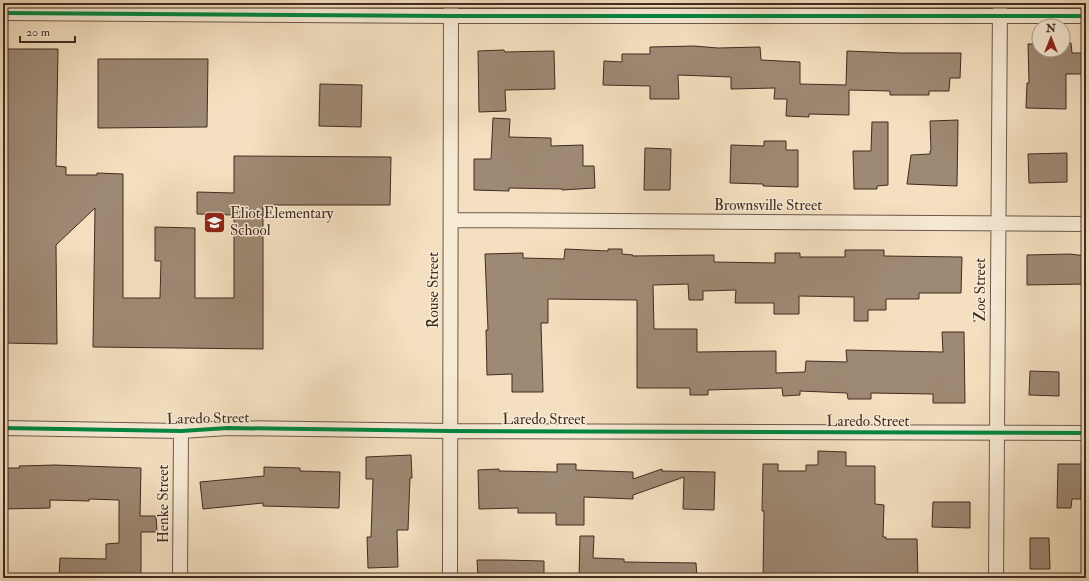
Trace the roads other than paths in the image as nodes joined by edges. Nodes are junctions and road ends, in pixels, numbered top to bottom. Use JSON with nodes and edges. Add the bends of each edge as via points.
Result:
{"nodes":[{"id":1,"x":1000,"y":9,"type":"edge"},
{"id":2,"x":451,"y":10,"type":"edge"},
{"id":3,"x":3,"y":13,"type":"edge"},
{"id":4,"x":1086,"y":16,"type":"edge"},
{"id":5,"x":451,"y":220,"type":"junction"},
{"id":6,"x":997,"y":224,"type":"junction"},
{"id":7,"x":1086,"y":224,"type":"edge"},
{"id":8,"x":3,"y":428,"type":"edge"},
{"id":9,"x":181,"y":431,"type":"junction"},
{"id":10,"x":450,"y":431,"type":"junction"},
{"id":11,"x":997,"y":433,"type":"junction"},
{"id":12,"x":1086,"y":433,"type":"edge"},
{"id":13,"x":180,"y":578,"type":"edge"},
{"id":14,"x":450,"y":578,"type":"edge"},
{"id":15,"x":996,"y":578,"type":"edge"}],
"edges":[{"from":1,"to":2,"type":"street"},
{"from":1,"to":4,"type":"street"},
{"from":1,"to":6,"type":"street","name":"Zoe Street"},
{"from":2,"to":3,"type":"street"},
{"from":2,"to":5,"type":"street","name":"Rouse Street"},
{"from":5,"to":6,"type":"street","name":"Brownsville Street"},
{"from":5,"to":10,"type":"street","name":"Rouse Street"},
{"from":6,"to":7,"type":"street","name":"Brownsville Street"},
{"from":6,"to":11,"type":"street","name":"Zoe Street"},
{"from":8,"to":9,"type":"street","name":"Laredo Street"},
{"from":9,"to":10,"type":"street","name":"Laredo Street","via":[[228,428]]},
{"from":9,"to":13,"type":"street","name":"Henke Street"},
{"from":10,"to":11,"type":"street","name":"Laredo Street"},
{"from":10,"to":14,"type":"street","name":"Rouse Street"},
{"from":11,"to":12,"type":"street","name":"Laredo Street"},
{"from":11,"to":15,"type":"street","name":"Zoe Street"}]}
